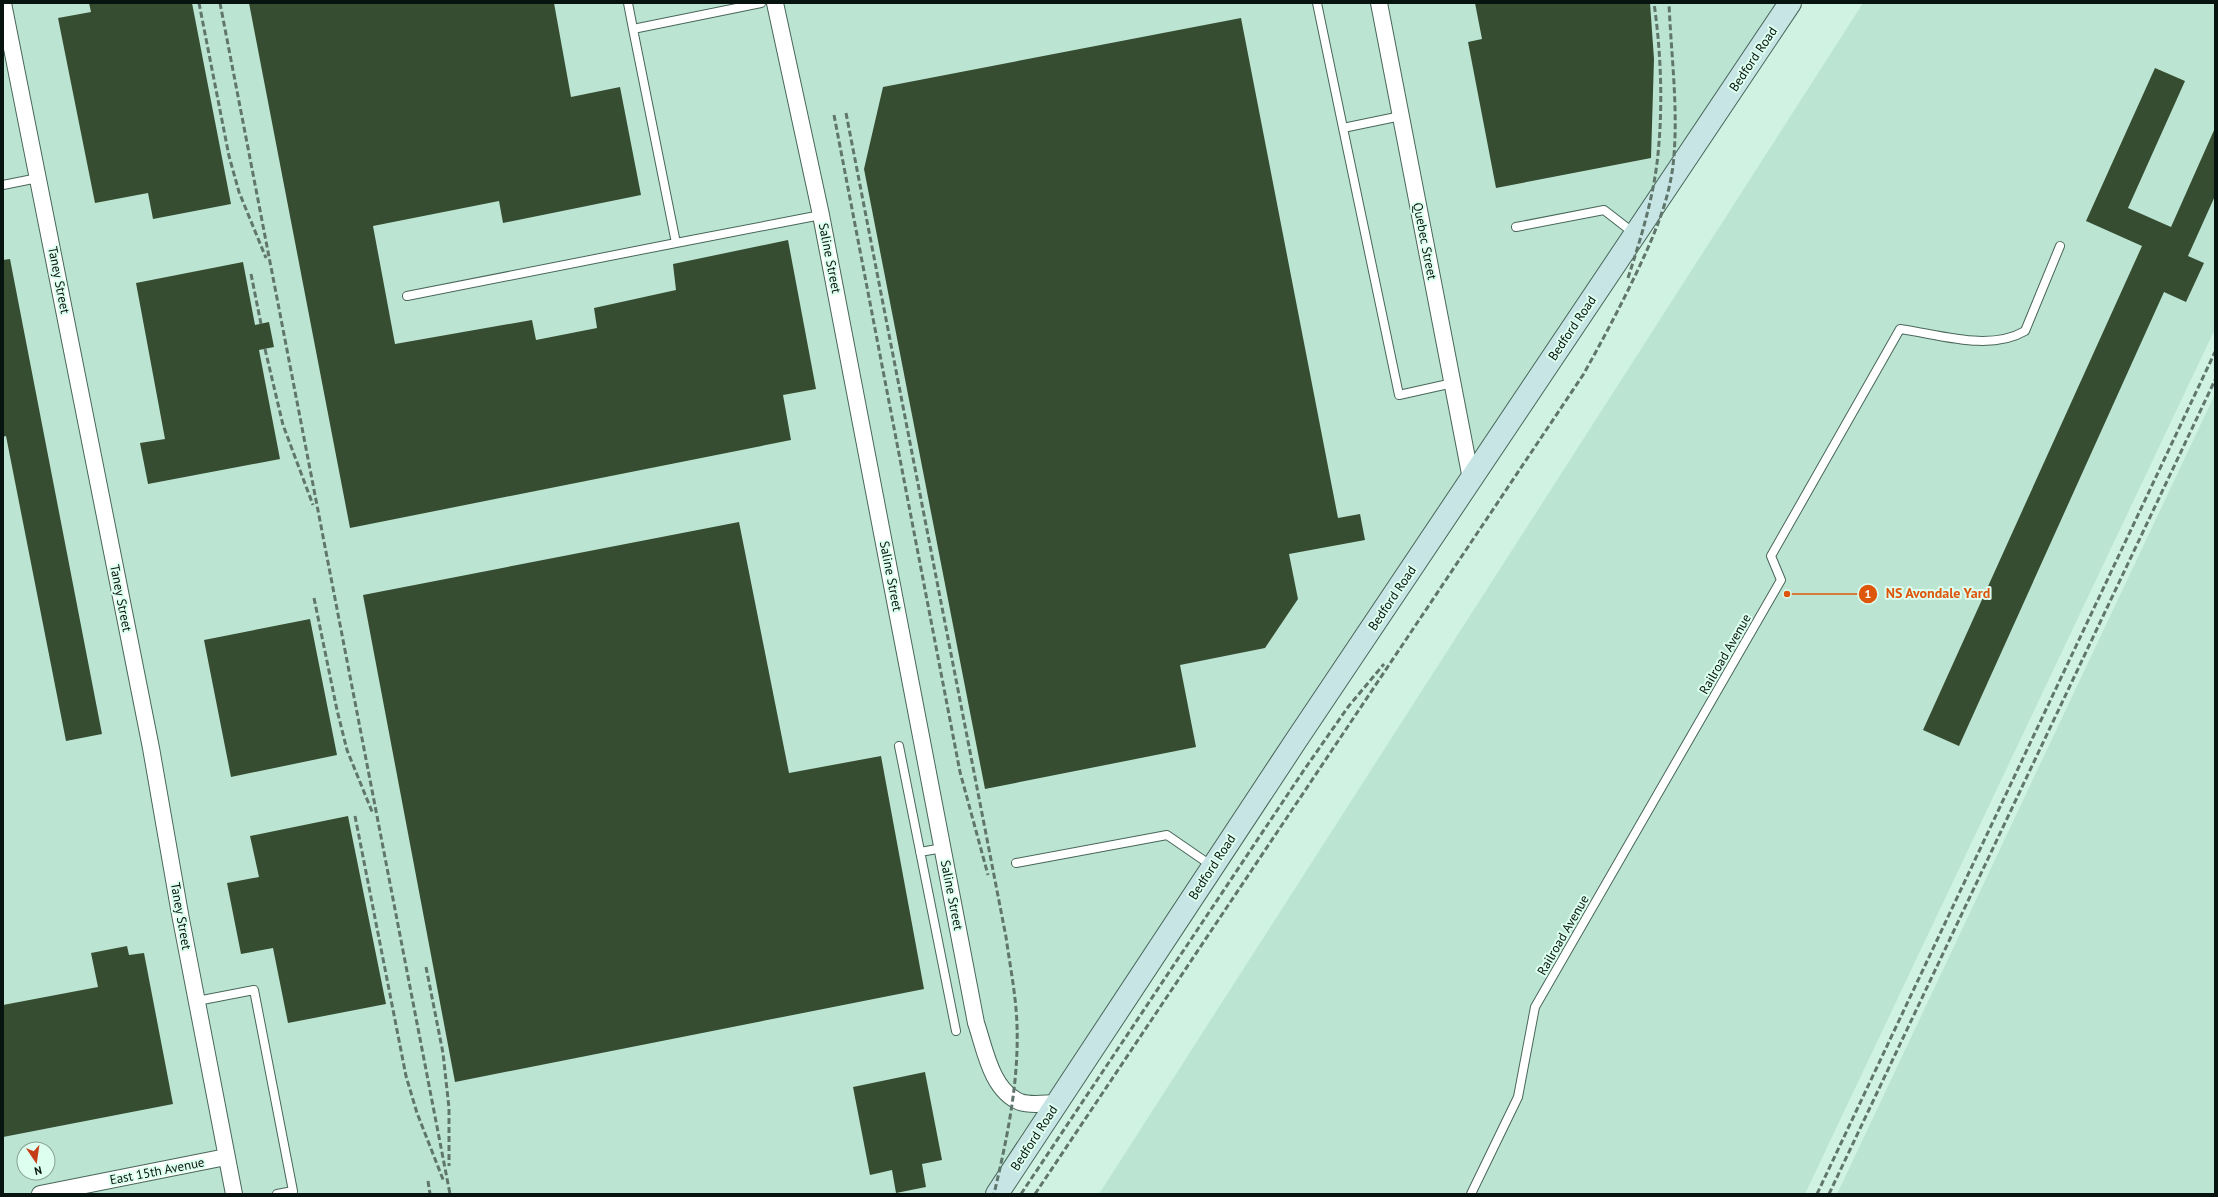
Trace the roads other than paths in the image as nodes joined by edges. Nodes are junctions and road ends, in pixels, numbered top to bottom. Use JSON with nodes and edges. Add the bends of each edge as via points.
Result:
{"nodes":[{"id":1,"x":4,"y":3,"type":"edge"},
{"id":2,"x":628,"y":3,"type":"edge"},
{"id":3,"x":761,"y":3,"type":"edge"},
{"id":4,"x":775,"y":3,"type":"edge"},
{"id":5,"x":1317,"y":3,"type":"edge"},
{"id":6,"x":1379,"y":3,"type":"edge"},
{"id":7,"x":1790,"y":3,"type":"edge"},
{"id":8,"x":634,"y":29,"type":"junction"},
{"id":9,"x":1401,"y":116,"type":"junction"},
{"id":10,"x":1343,"y":128,"type":"junction"},
{"id":11,"x":38,"y":178,"type":"junction"},
{"id":12,"x":3,"y":185,"type":"edge"},
{"id":13,"x":821,"y":215,"type":"junction"},
{"id":14,"x":1516,"y":227,"type":"dead end"},
{"id":15,"x":1635,"y":234,"type":"junction"},
{"id":16,"x":676,"y":243,"type":"junction"},
{"id":17,"x":2060,"y":246,"type":"dead end"},
{"id":18,"x":408,"y":296,"type":"dead end"},
{"id":19,"x":1453,"y":383,"type":"junction"},
{"id":20,"x":1471,"y":479,"type":"junction"},
{"id":21,"x":898,"y":746,"type":"dead end"},
{"id":22,"x":942,"y":848,"type":"junction"},
{"id":23,"x":920,"y":852,"type":"junction"},
{"id":24,"x":1016,"y":864,"type":"dead end"},
{"id":25,"x":1213,"y":866,"type":"junction"},
{"id":26,"x":196,"y":1001,"type":"junction"},
{"id":27,"x":956,"y":1031,"type":"dead end"},
{"id":28,"x":1057,"y":1103,"type":"junction"},
{"id":29,"x":226,"y":1157,"type":"junction"},
{"id":30,"x":40,"y":1194,"type":"edge"},
{"id":31,"x":234,"y":1194,"type":"edge"},
{"id":32,"x":277,"y":1194,"type":"edge"},
{"id":33,"x":997,"y":1194,"type":"edge"},
{"id":34,"x":1471,"y":1194,"type":"edge"}],
"edges":[{"from":1,"to":11,"type":"street","name":"Taney Street"},
{"from":2,"to":8,"type":"lane"},
{"from":3,"to":8,"type":"lane"},
{"from":4,"to":13,"type":"street","name":"Saline Street"},
{"from":5,"to":10,"type":"lane"},
{"from":6,"to":9,"type":"street","name":"Quebec Street"},
{"from":7,"to":15,"type":"street","name":"Bedford Road"},
{"from":8,"to":16,"type":"lane"},
{"from":9,"to":10,"type":"lane"},
{"from":9,"to":19,"type":"street","name":"Quebec Street"},
{"from":10,"to":19,"type":"lane","via":[[1399,395]]},
{"from":11,"to":12,"type":"lane"},
{"from":11,"to":26,"type":"street","name":"Taney Street","via":[[151,748]]},
{"from":13,"to":16,"type":"lane"},
{"from":13,"to":22,"type":"street","name":"Saline Street"},
{"from":14,"to":15,"type":"lane","via":[[1604,210]]},
{"from":15,"to":20,"type":"street","name":"Bedford Road"},
{"from":16,"to":18,"type":"lane"},
{"from":17,"to":34,"type":"lane","name":"Railroad Avenue","via":[[2025,332],[2016,337],[1967,342],[1900,329],[1771,556],[1781,580],[1535,1007],[1518,1097]]},
{"from":19,"to":20,"type":"street","name":"Quebec Street"},
{"from":20,"to":25,"type":"street","name":"Bedford Road"},
{"from":21,"to":23,"type":"lane"},
{"from":22,"to":23,"type":"lane"},
{"from":22,"to":28,"type":"street","name":"Saline Street","via":[[976,1023],[996,1079],[1006,1093],[1020,1102]]},
{"from":23,"to":27,"type":"lane"},
{"from":24,"to":25,"type":"lane","via":[[1167,836]]},
{"from":25,"to":28,"type":"street","name":"Bedford Road"},
{"from":26,"to":29,"type":"street","name":"Taney Street"},
{"from":26,"to":32,"type":"lane","via":[[254,990],[293,1191]]},
{"from":28,"to":33,"type":"street","name":"Bedford Road"},
{"from":29,"to":30,"type":"street","name":"East 15th Avenue"},
{"from":29,"to":31,"type":"street","name":"Taney Street"}]}
